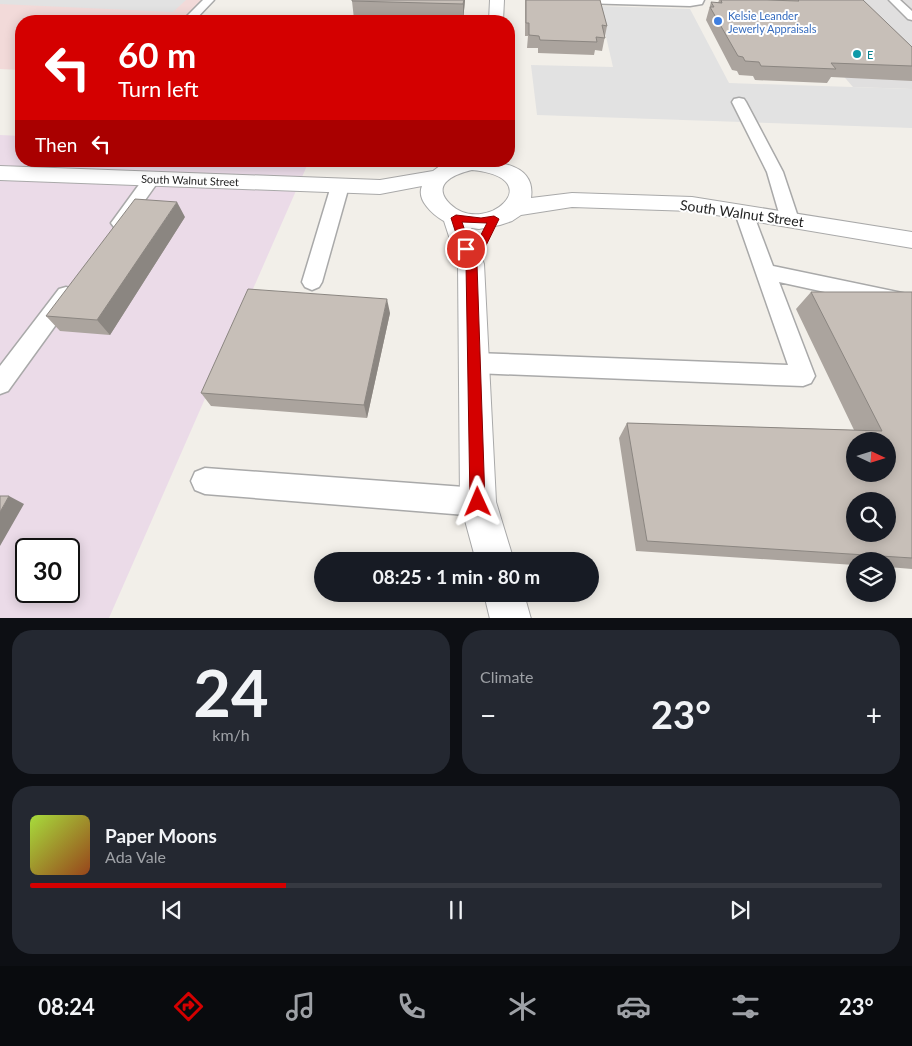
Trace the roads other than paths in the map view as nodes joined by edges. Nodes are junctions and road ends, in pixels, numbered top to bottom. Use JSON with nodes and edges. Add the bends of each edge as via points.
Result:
{"nodes":[{"id":1,"x":210,"y":0,"type":"edge"},
{"id":2,"x":497,"y":0,"type":"edge"},
{"id":3,"x":579,"y":0,"type":"edge"},
{"id":4,"x":699,"y":0,"type":"edge"},
{"id":5,"x":894,"y":0,"type":"edge"},
{"id":6,"x":650,"y":1,"type":"edge"},
{"id":7,"x":194,"y":15,"type":"edge"},
{"id":8,"x":496,"y":15,"type":"edge"},
{"id":9,"x":912,"y":17,"type":"edge"},
{"id":10,"x":739,"y":102,"type":"dead end"},
{"id":11,"x":455,"y":167,"type":"edge"},
{"id":12,"x":500,"y":169,"type":"edge"},
{"id":13,"x":0,"y":173,"type":"edge"},
{"id":14,"x":438,"y":176,"type":"junction"},
{"id":15,"x":152,"y":179,"type":"junction"},
{"id":16,"x":340,"y":186,"type":"junction"},
{"id":17,"x":380,"y":187,"type":"junction"},
{"id":18,"x":572,"y":200,"type":"junction"},
{"id":19,"x":744,"y":213,"type":"junction"},
{"id":20,"x":448,"y":214,"type":"junction"},
{"id":21,"x":504,"y":214,"type":"junction"},
{"id":22,"x":790,"y":220,"type":"junction"},
{"id":23,"x":107,"y":240,"type":"edge"},
{"id":24,"x":912,"y":240,"type":"edge"},
{"id":25,"x":471,"y":264,"type":"junction"},
{"id":26,"x":765,"y":272,"type":"junction"},
{"id":27,"x":79,"y":277,"type":"edge"},
{"id":28,"x":312,"y":282,"type":"dead end"},
{"id":29,"x":912,"y":303,"type":"edge"},
{"id":30,"x":475,"y":363,"type":"junction"},
{"id":31,"x":0,"y":384,"type":"edge"},
{"id":32,"x":205,"y":481,"type":"dead end"},
{"id":33,"x":478,"y":502,"type":"junction"},
{"id":34,"x":492,"y":552,"type":"edge"},
{"id":35,"x":506,"y":602,"type":"edge"},
{"id":36,"x":510,"y":618,"type":"edge"}],
"edges":[{"from":1,"to":7,"type":"lane"},
{"from":2,"to":8,"type":"street"},
{"from":3,"to":6,"type":"lane"},
{"from":4,"to":6,"type":"lane","via":[[690,3]]},
{"from":5,"to":9,"type":"lane"},
{"from":10,"to":22,"type":"lane","via":[[775,172]]},
{"from":11,"to":14,"type":"street"},
{"from":12,"to":18,"type":"street","name":"South Walnut Street"},
{"from":12,"to":21,"type":"street","via":[[519,185],[521,193],[519,201]]},
{"from":13,"to":15,"type":"street","name":"South Walnut Street"},
{"from":14,"to":17,"type":"street","name":"South Walnut Street"},
{"from":14,"to":20,"type":"street","via":[[430,192],[433,202]]},
{"from":15,"to":16,"type":"street","name":"South Walnut Street"},
{"from":15,"to":23,"type":"lane"},
{"from":16,"to":17,"type":"street","name":"South Walnut Street"},
{"from":16,"to":28,"type":"lane"},
{"from":17,"to":20,"type":"street","name":"South Walnut Street"},
{"from":18,"to":19,"type":"street","name":"South Walnut Street","via":[[692,204]]},
{"from":18,"to":21,"type":"street","name":"South Walnut Street"},
{"from":19,"to":22,"type":"street","name":"South Walnut Street"},
{"from":19,"to":26,"type":"lane"},
{"from":20,"to":21,"type":"street","via":[[475,221]]},
{"from":20,"to":25,"type":"street"},
{"from":21,"to":25,"type":"street"},
{"from":22,"to":24,"type":"street","name":"South Walnut Street"},
{"from":25,"to":30,"type":"street"},
{"from":26,"to":29,"type":"lane"},
{"from":26,"to":30,"type":"lane","via":[[803,376]]},
{"from":27,"to":31,"type":"lane"},
{"from":30,"to":33,"type":"street"},
{"from":32,"to":33,"type":"lane"},
{"from":33,"to":34,"type":"street"},
{"from":35,"to":36,"type":"street"}]}
